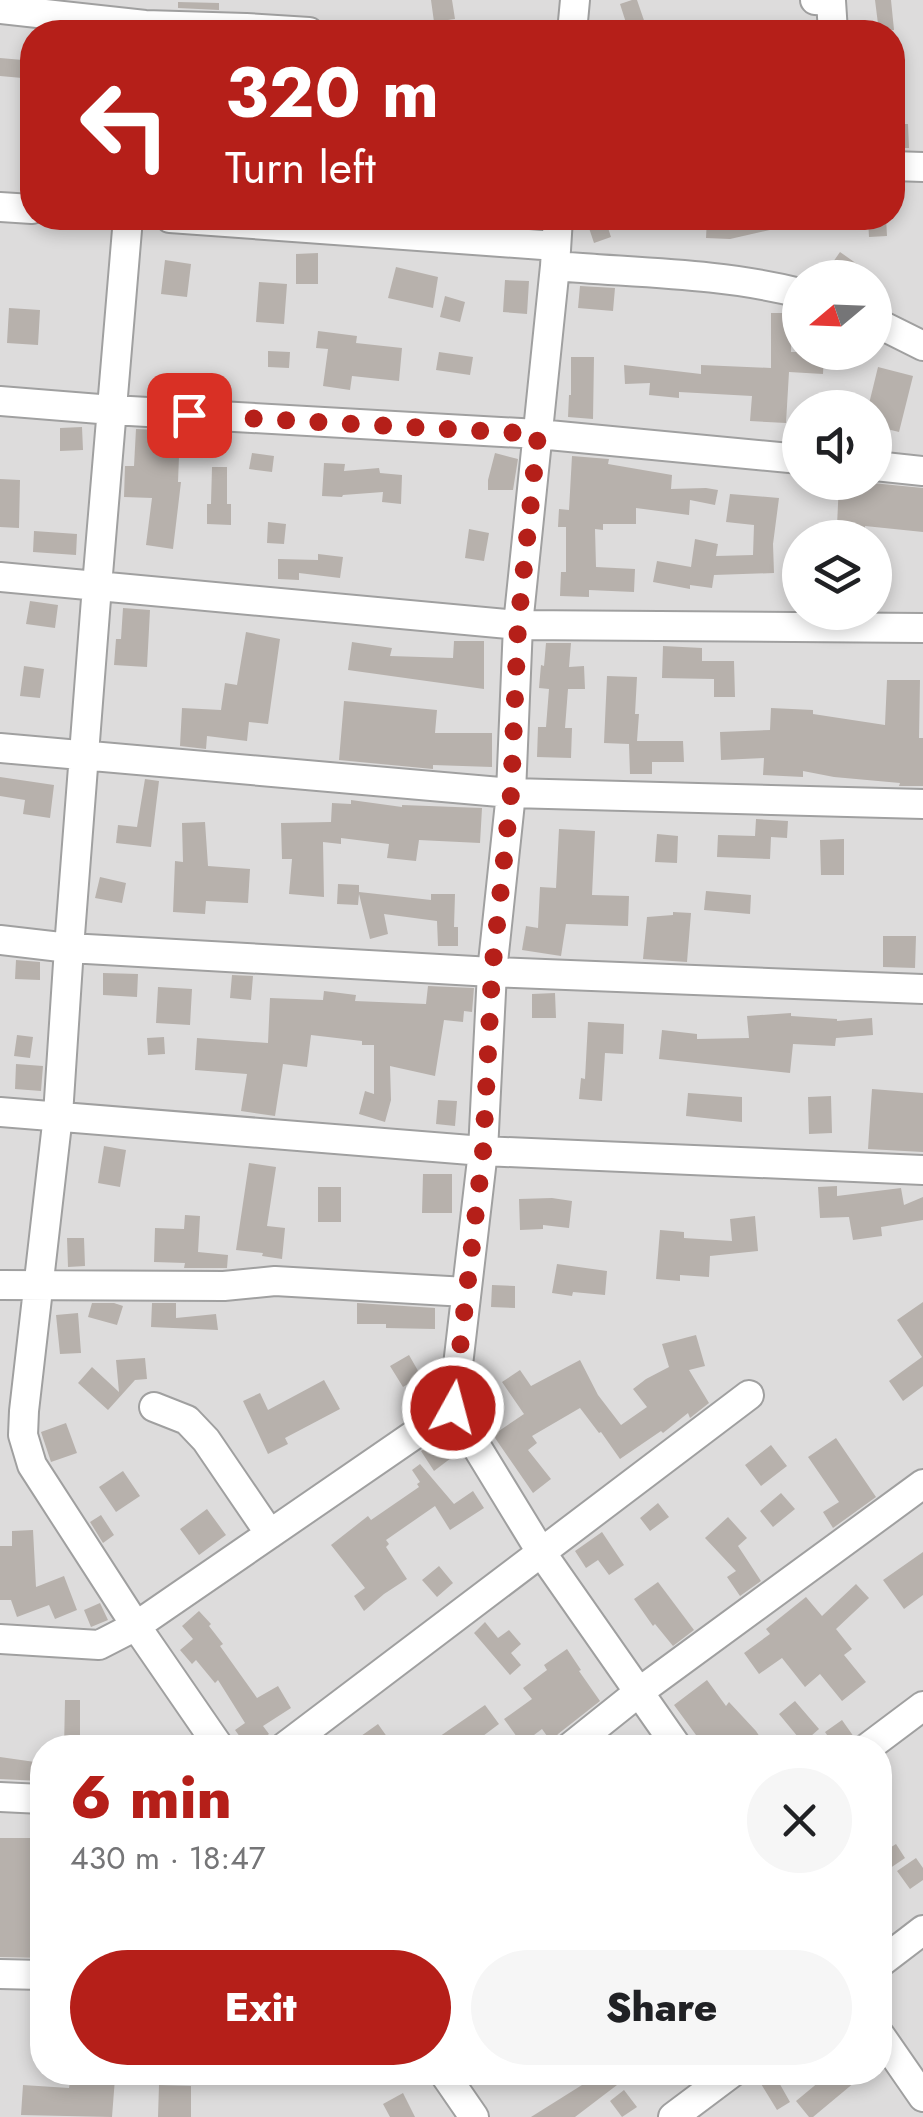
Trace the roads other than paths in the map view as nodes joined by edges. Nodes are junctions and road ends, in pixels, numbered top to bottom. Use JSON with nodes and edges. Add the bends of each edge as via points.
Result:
{"nodes":[{"id":1,"x":0,"y":9,"type":"edge"},
{"id":2,"x":146,"y":19,"type":"edge"},
{"id":3,"x":127,"y":230,"type":"edge"},
{"id":4,"x":462,"y":230,"type":"edge"},
{"id":5,"x":559,"y":234,"type":"edge"},
{"id":6,"x":782,"y":288,"type":"edge"},
{"id":7,"x":892,"y":330,"type":"edge"},
{"id":8,"x":923,"y":346,"type":"edge"},
{"id":9,"x":0,"y":401,"type":"edge"},
{"id":10,"x":112,"y":410,"type":"junction"},
{"id":11,"x":538,"y":434,"type":"junction"},
{"id":12,"x":782,"y":457,"type":"edge"},
{"id":13,"x":892,"y":467,"type":"edge"},
{"id":14,"x":923,"y":470,"type":"edge"},
{"id":15,"x":0,"y":577,"type":"edge"},
{"id":16,"x":97,"y":586,"type":"junction"},
{"id":17,"x":518,"y":625,"type":"junction"},
{"id":18,"x":923,"y":628,"type":"edge"},
{"id":19,"x":0,"y":748,"type":"edge"},
{"id":20,"x":84,"y":756,"type":"junction"},
{"id":21,"x":511,"y":794,"type":"junction"},
{"id":22,"x":923,"y":804,"type":"edge"},
{"id":23,"x":0,"y":940,"type":"edge"},
{"id":24,"x":69,"y":948,"type":"junction"},
{"id":25,"x":492,"y":972,"type":"junction"},
{"id":26,"x":923,"y":989,"type":"edge"},
{"id":27,"x":0,"y":1112,"type":"edge"},
{"id":28,"x":58,"y":1115,"type":"junction"},
{"id":29,"x":483,"y":1152,"type":"junction"},
{"id":30,"x":923,"y":1170,"type":"edge"},
{"id":31,"x":0,"y":1285,"type":"edge"},
{"id":32,"x":37,"y":1287,"type":"junction"},
{"id":33,"x":466,"y":1292,"type":"junction"},
{"id":34,"x":750,"y":1394,"type":"dead end"},
{"id":35,"x":154,"y":1408,"type":"dead end"},
{"id":36,"x":453,"y":1408,"type":"junction"},
{"id":37,"x":923,"y":1484,"type":"edge"},
{"id":38,"x":270,"y":1534,"type":"junction"},
{"id":39,"x":541,"y":1552,"type":"junction"},
{"id":40,"x":136,"y":1626,"type":"junction"},
{"id":41,"x":0,"y":1639,"type":"edge"},
{"id":42,"x":639,"y":1692,"type":"junction"},
{"id":43,"x":923,"y":1706,"type":"edge"},
{"id":44,"x":211,"y":1735,"type":"edge"},
{"id":45,"x":300,"y":1735,"type":"edge"},
{"id":46,"x":585,"y":1735,"type":"edge"},
{"id":47,"x":669,"y":1735,"type":"edge"},
{"id":48,"x":884,"y":1735,"type":"edge"},
{"id":49,"x":0,"y":1797,"type":"edge"},
{"id":50,"x":30,"y":1798,"type":"edge"},
{"id":51,"x":923,"y":1930,"type":"edge"},
{"id":52,"x":892,"y":1954,"type":"edge"},
{"id":53,"x":0,"y":1974,"type":"edge"},
{"id":54,"x":30,"y":1975,"type":"edge"},
{"id":55,"x":892,"y":2052,"type":"edge"},
{"id":56,"x":452,"y":2085,"type":"edge"},
{"id":57,"x":716,"y":2085,"type":"edge"},
{"id":58,"x":923,"y":2096,"type":"edge"},
{"id":59,"x":474,"y":2117,"type":"edge"},
{"id":60,"x":673,"y":2117,"type":"edge"}],
"edges":[{"from":1,"to":2,"type":"street"},
{"from":3,"to":10,"type":"street"},
{"from":4,"to":5,"type":"street"},
{"from":5,"to":6,"type":"street","via":[[720,279]]},
{"from":5,"to":11,"type":"street"},
{"from":7,"to":8,"type":"street"},
{"from":9,"to":10,"type":"street"},
{"from":10,"to":11,"type":"street"},
{"from":10,"to":16,"type":"street"},
{"from":11,"to":12,"type":"street"},
{"from":11,"to":17,"type":"street"},
{"from":13,"to":14,"type":"street"},
{"from":15,"to":16,"type":"street"},
{"from":16,"to":17,"type":"street"},
{"from":16,"to":20,"type":"street"},
{"from":17,"to":18,"type":"street"},
{"from":17,"to":21,"type":"street"},
{"from":19,"to":20,"type":"street"},
{"from":20,"to":21,"type":"street"},
{"from":20,"to":24,"type":"street"},
{"from":21,"to":22,"type":"street"},
{"from":21,"to":25,"type":"street"},
{"from":23,"to":24,"type":"street"},
{"from":24,"to":25,"type":"street"},
{"from":24,"to":28,"type":"street"},
{"from":25,"to":26,"type":"street"},
{"from":25,"to":29,"type":"street"},
{"from":27,"to":28,"type":"street"},
{"from":28,"to":29,"type":"street"},
{"from":28,"to":32,"type":"street"},
{"from":29,"to":30,"type":"street"},
{"from":29,"to":33,"type":"street"},
{"from":31,"to":32,"type":"street"},
{"from":32,"to":33,"type":"street","via":[[275,1281]]},
{"from":32,"to":40,"type":"street","via":[[23,1436],[32,1464]]},
{"from":33,"to":36,"type":"street"},
{"from":34,"to":39,"type":"street"},
{"from":35,"to":38,"type":"street","via":[[187,1420],[206,1440]]},
{"from":36,"to":38,"type":"street"},
{"from":36,"to":39,"type":"street"},
{"from":37,"to":42,"type":"street"},
{"from":38,"to":40,"type":"street"},
{"from":39,"to":42,"type":"street"},
{"from":39,"to":45,"type":"street"},
{"from":40,"to":41,"type":"street","via":[[99,1645]]},
{"from":40,"to":44,"type":"street"},
{"from":42,"to":46,"type":"street"},
{"from":42,"to":47,"type":"street"},
{"from":43,"to":48,"type":"street"},
{"from":49,"to":50,"type":"street"},
{"from":51,"to":52,"type":"street"},
{"from":53,"to":54,"type":"street"},
{"from":55,"to":58,"type":"street"},
{"from":56,"to":59,"type":"street"},
{"from":57,"to":60,"type":"street"}]}
